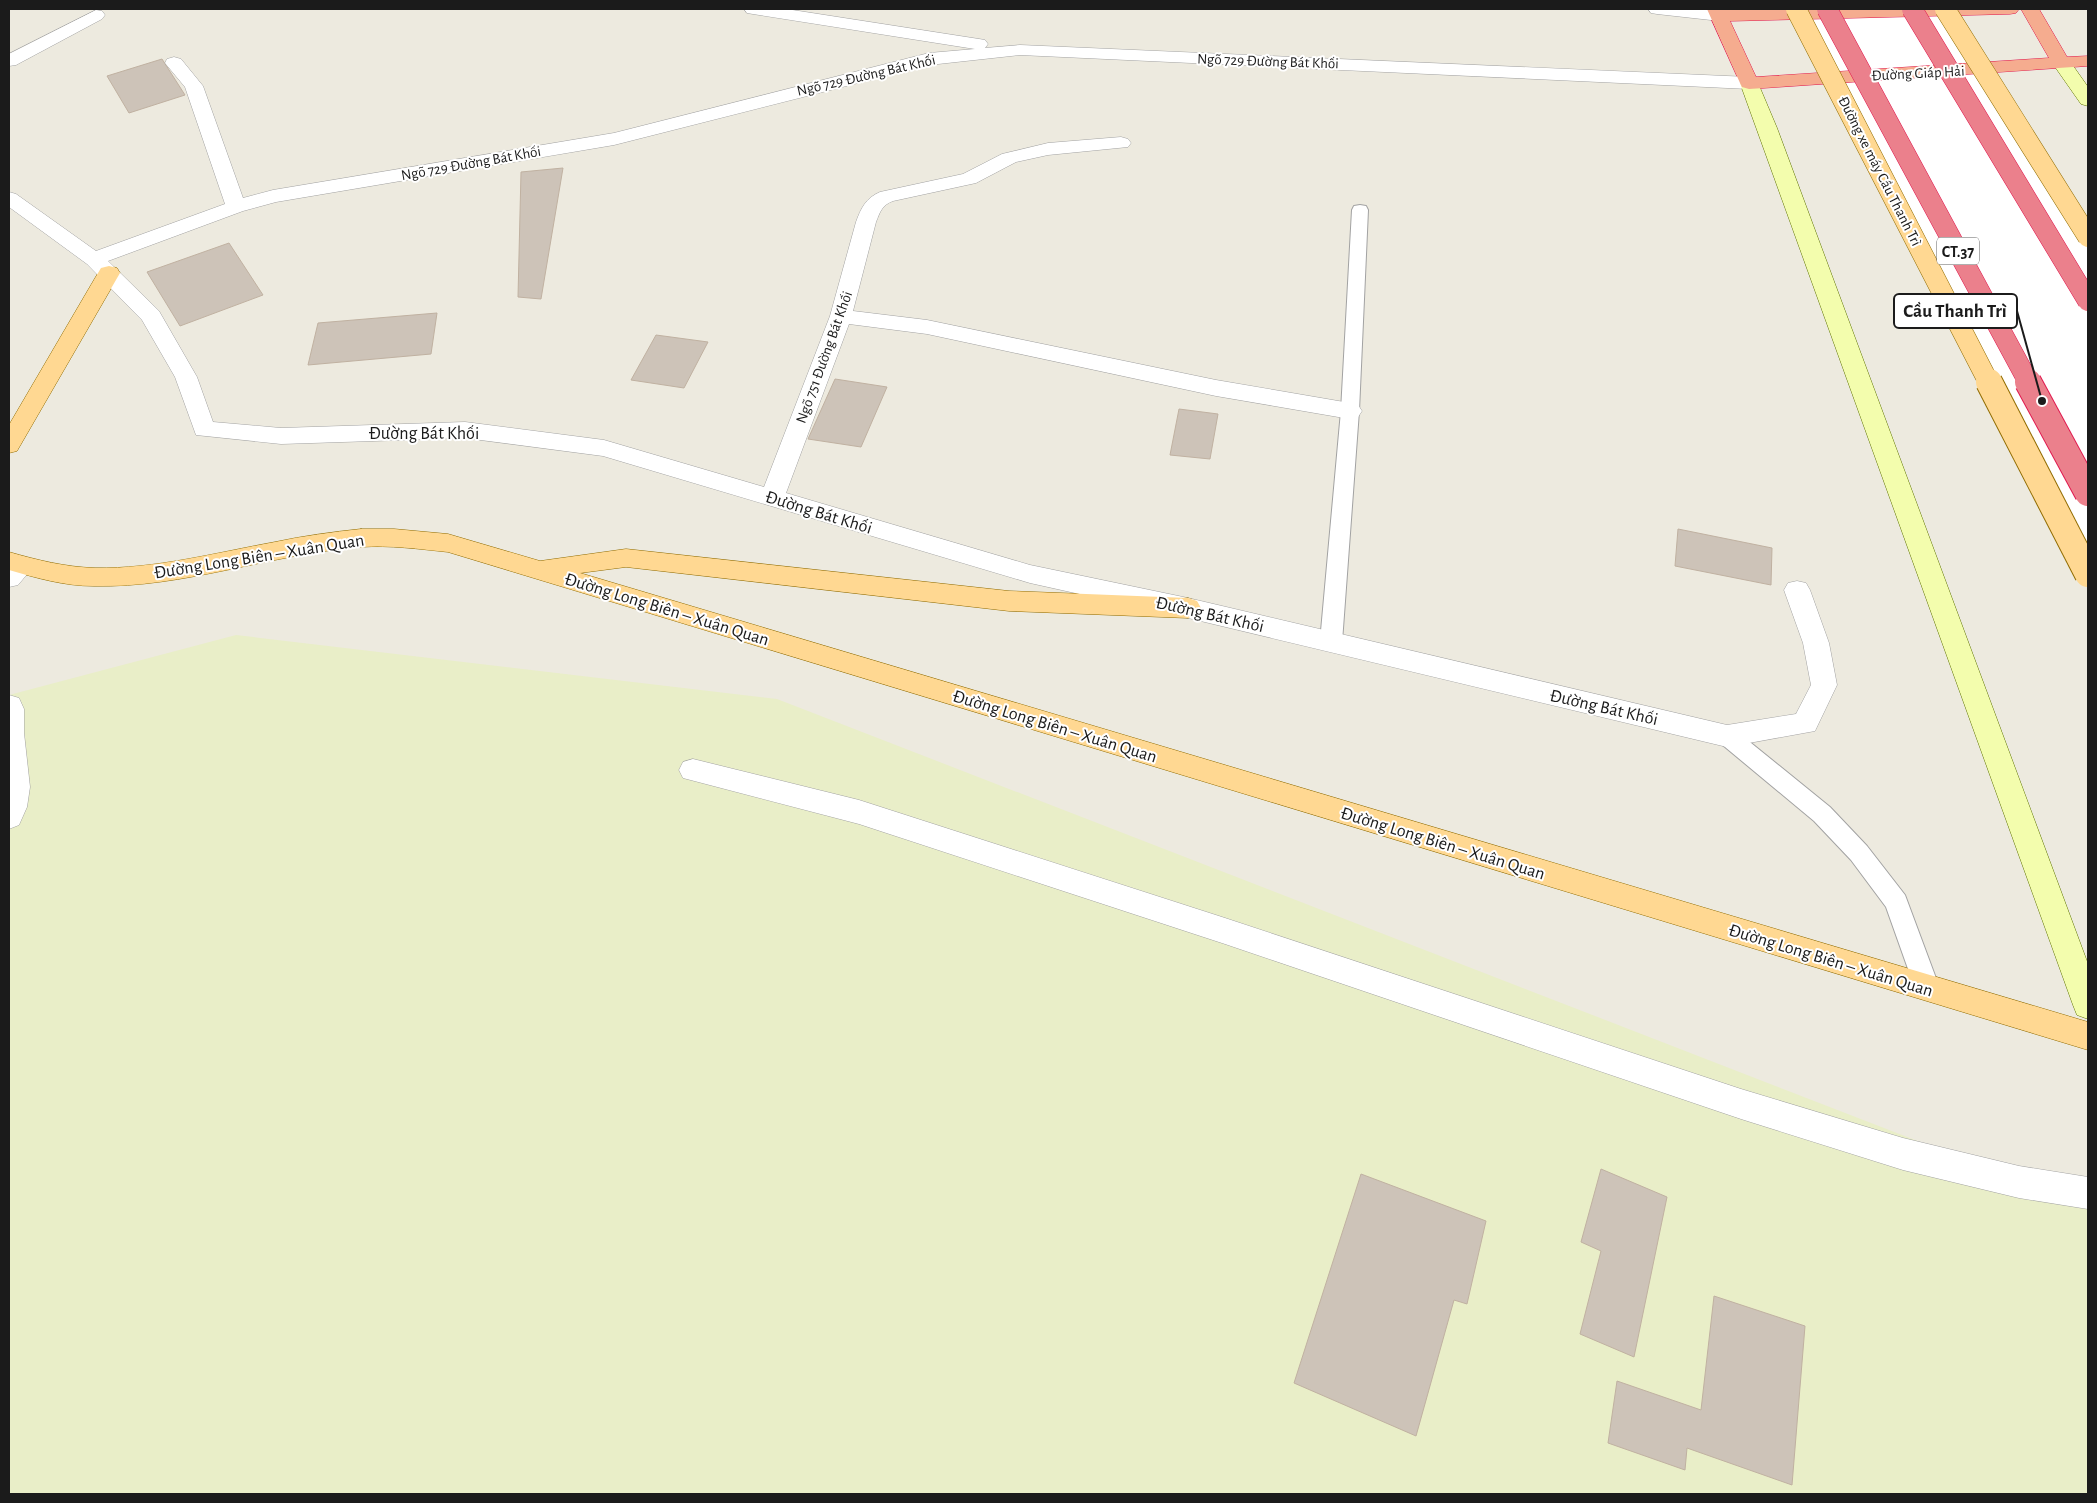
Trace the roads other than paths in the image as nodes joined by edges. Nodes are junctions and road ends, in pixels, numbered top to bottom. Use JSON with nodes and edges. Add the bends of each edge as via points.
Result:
{"nodes":[{"id":1,"x":753,"y":9,"type":"edge"},
{"id":2,"x":1657,"y":9,"type":"edge"},
{"id":3,"x":1796,"y":9,"type":"edge"},
{"id":4,"x":1827,"y":9,"type":"edge"},
{"id":5,"x":1912,"y":9,"type":"edge"},
{"id":6,"x":1945,"y":9,"type":"edge"},
{"id":7,"x":2010,"y":9,"type":"edge"},
{"id":8,"x":2030,"y":9,"type":"edge"},
{"id":9,"x":1718,"y":12,"type":"edge"},
{"id":10,"x":96,"y":15,"type":"dead end"},
{"id":11,"x":1020,"y":50,"type":"junction"},
{"id":12,"x":9,"y":61,"type":"edge"},
{"id":13,"x":2088,"y":61,"type":"edge"},
{"id":14,"x":174,"y":63,"type":"dead end"},
{"id":15,"x":2062,"y":64,"type":"junction"},
{"id":16,"x":1749,"y":83,"type":"junction"},
{"id":17,"x":2088,"y":100,"type":"edge"},
{"id":18,"x":1121,"y":143,"type":"dead end"},
{"id":19,"x":9,"y":198,"type":"edge"},
{"id":20,"x":236,"y":207,"type":"junction"},
{"id":21,"x":1360,"y":210,"type":"dead end"},
{"id":22,"x":2088,"y":237,"type":"edge"},
{"id":23,"x":101,"y":266,"type":"junction"},
{"id":24,"x":2088,"y":301,"type":"edge"},
{"id":25,"x":841,"y":316,"type":"junction"},
{"id":26,"x":1350,"y":411,"type":"junction"},
{"id":27,"x":9,"y":445,"type":"edge"},
{"id":28,"x":2088,"y":493,"type":"edge"},
{"id":29,"x":772,"y":498,"type":"junction"},
{"id":30,"x":13,"y":568,"type":"edge"},
{"id":31,"x":538,"y":570,"type":"junction"},
{"id":32,"x":2088,"y":574,"type":"edge"},
{"id":33,"x":1797,"y":590,"type":"dead end"},
{"id":34,"x":1188,"y":608,"type":"junction"},
{"id":35,"x":1331,"y":642,"type":"junction"},
{"id":36,"x":9,"y":706,"type":"edge"},
{"id":37,"x":1727,"y":736,"type":"junction"},
{"id":38,"x":693,"y":770,"type":"dead end"},
{"id":39,"x":9,"y":817,"type":"edge"},
{"id":40,"x":1927,"y":989,"type":"junction"},
{"id":41,"x":2088,"y":1005,"type":"edge"},
{"id":42,"x":2088,"y":1036,"type":"edge"},
{"id":43,"x":2088,"y":1193,"type":"edge"}],
"edges":[{"from":1,"to":11,"type":"street"},
{"from":2,"to":9,"type":"street"},
{"from":3,"to":32,"type":"main road","name":"Đường xe máy Cầu Thanh Trì","bridge":true},
{"from":4,"to":28,"type":"highway","number":"CT.37","bridge":true},
{"from":5,"to":24,"type":"highway","bridge":true},
{"from":6,"to":22,"type":"main road","bridge":true},
{"from":7,"to":9,"type":"highway"},
{"from":8,"to":15,"type":"highway"},
{"from":9,"to":16,"type":"highway"},
{"from":10,"to":12,"type":"street"},
{"from":11,"to":16,"type":"street","name":"Ngõ 729 Đường Bát Khối"},
{"from":11,"to":20,"type":"street","name":"Ngõ 729 Đường Bát Khối","via":[[929,59],[614,139],[273,196]]},
{"from":13,"to":15,"type":"highway","name":"Đường Giáp Hải"},
{"from":14,"to":20,"type":"street","via":[[194,86]]},
{"from":15,"to":16,"type":"highway","name":"Đường Giáp Hải"},
{"from":15,"to":17,"type":"main road"},
{"from":16,"to":41,"type":"main road"},
{"from":18,"to":25,"type":"street","name":"Ngõ 751 Đường Bát Khối","via":[[1029,153],[1009,158],[969,179],[876,200],[866,222]]},
{"from":19,"to":23,"type":"street","name":"Đường Bát Khối"},
{"from":20,"to":23,"type":"street","name":"Ngõ 729 Đường Bát Khối"},
{"from":21,"to":26,"type":"lane"},
{"from":23,"to":27,"type":"main road"},
{"from":23,"to":29,"type":"street","name":"Đường Bát Khối","via":[[151,316],[186,377],[204,429],[281,436],[465,430],[604,448]]},
{"from":25,"to":26,"type":"street","via":[[927,327],[1216,388]]},
{"from":25,"to":29,"type":"street","name":"Ngõ 751 Đường Bát Khối"},
{"from":26,"to":35,"type":"lane"},
{"from":29,"to":34,"type":"street","name":"Đường Bát Khối","via":[[1030,574]]},
{"from":30,"to":31,"type":"main road","name":"Đường Long Biên – Xuân Quan","via":[[66,575],[117,576],[164,572],[360,538],[399,538],[448,543]]},
{"from":31,"to":34,"type":"main road","via":[[626,558],[1008,602]]},
{"from":31,"to":40,"type":"main road","name":"Đường Long Biên – Xuân Quan"},
{"from":33,"to":37,"type":"street","via":[[1816,644],[1824,685],[1805,723]]},
{"from":34,"to":35,"type":"street","name":"Đường Bát Khối"},
{"from":35,"to":37,"type":"street","name":"Đường Bát Khối"},
{"from":36,"to":39,"type":"street","via":[[16,768],[15,803]]},
{"from":37,"to":40,"type":"lane","via":[[1822,814],[1859,853],[1896,902]]},
{"from":38,"to":43,"type":"street","via":[[859,812],[1741,1104],[1903,1154],[2019,1182]]},
{"from":40,"to":42,"type":"main road","name":"Đường Long Biên – Xuân Quan"}]}
